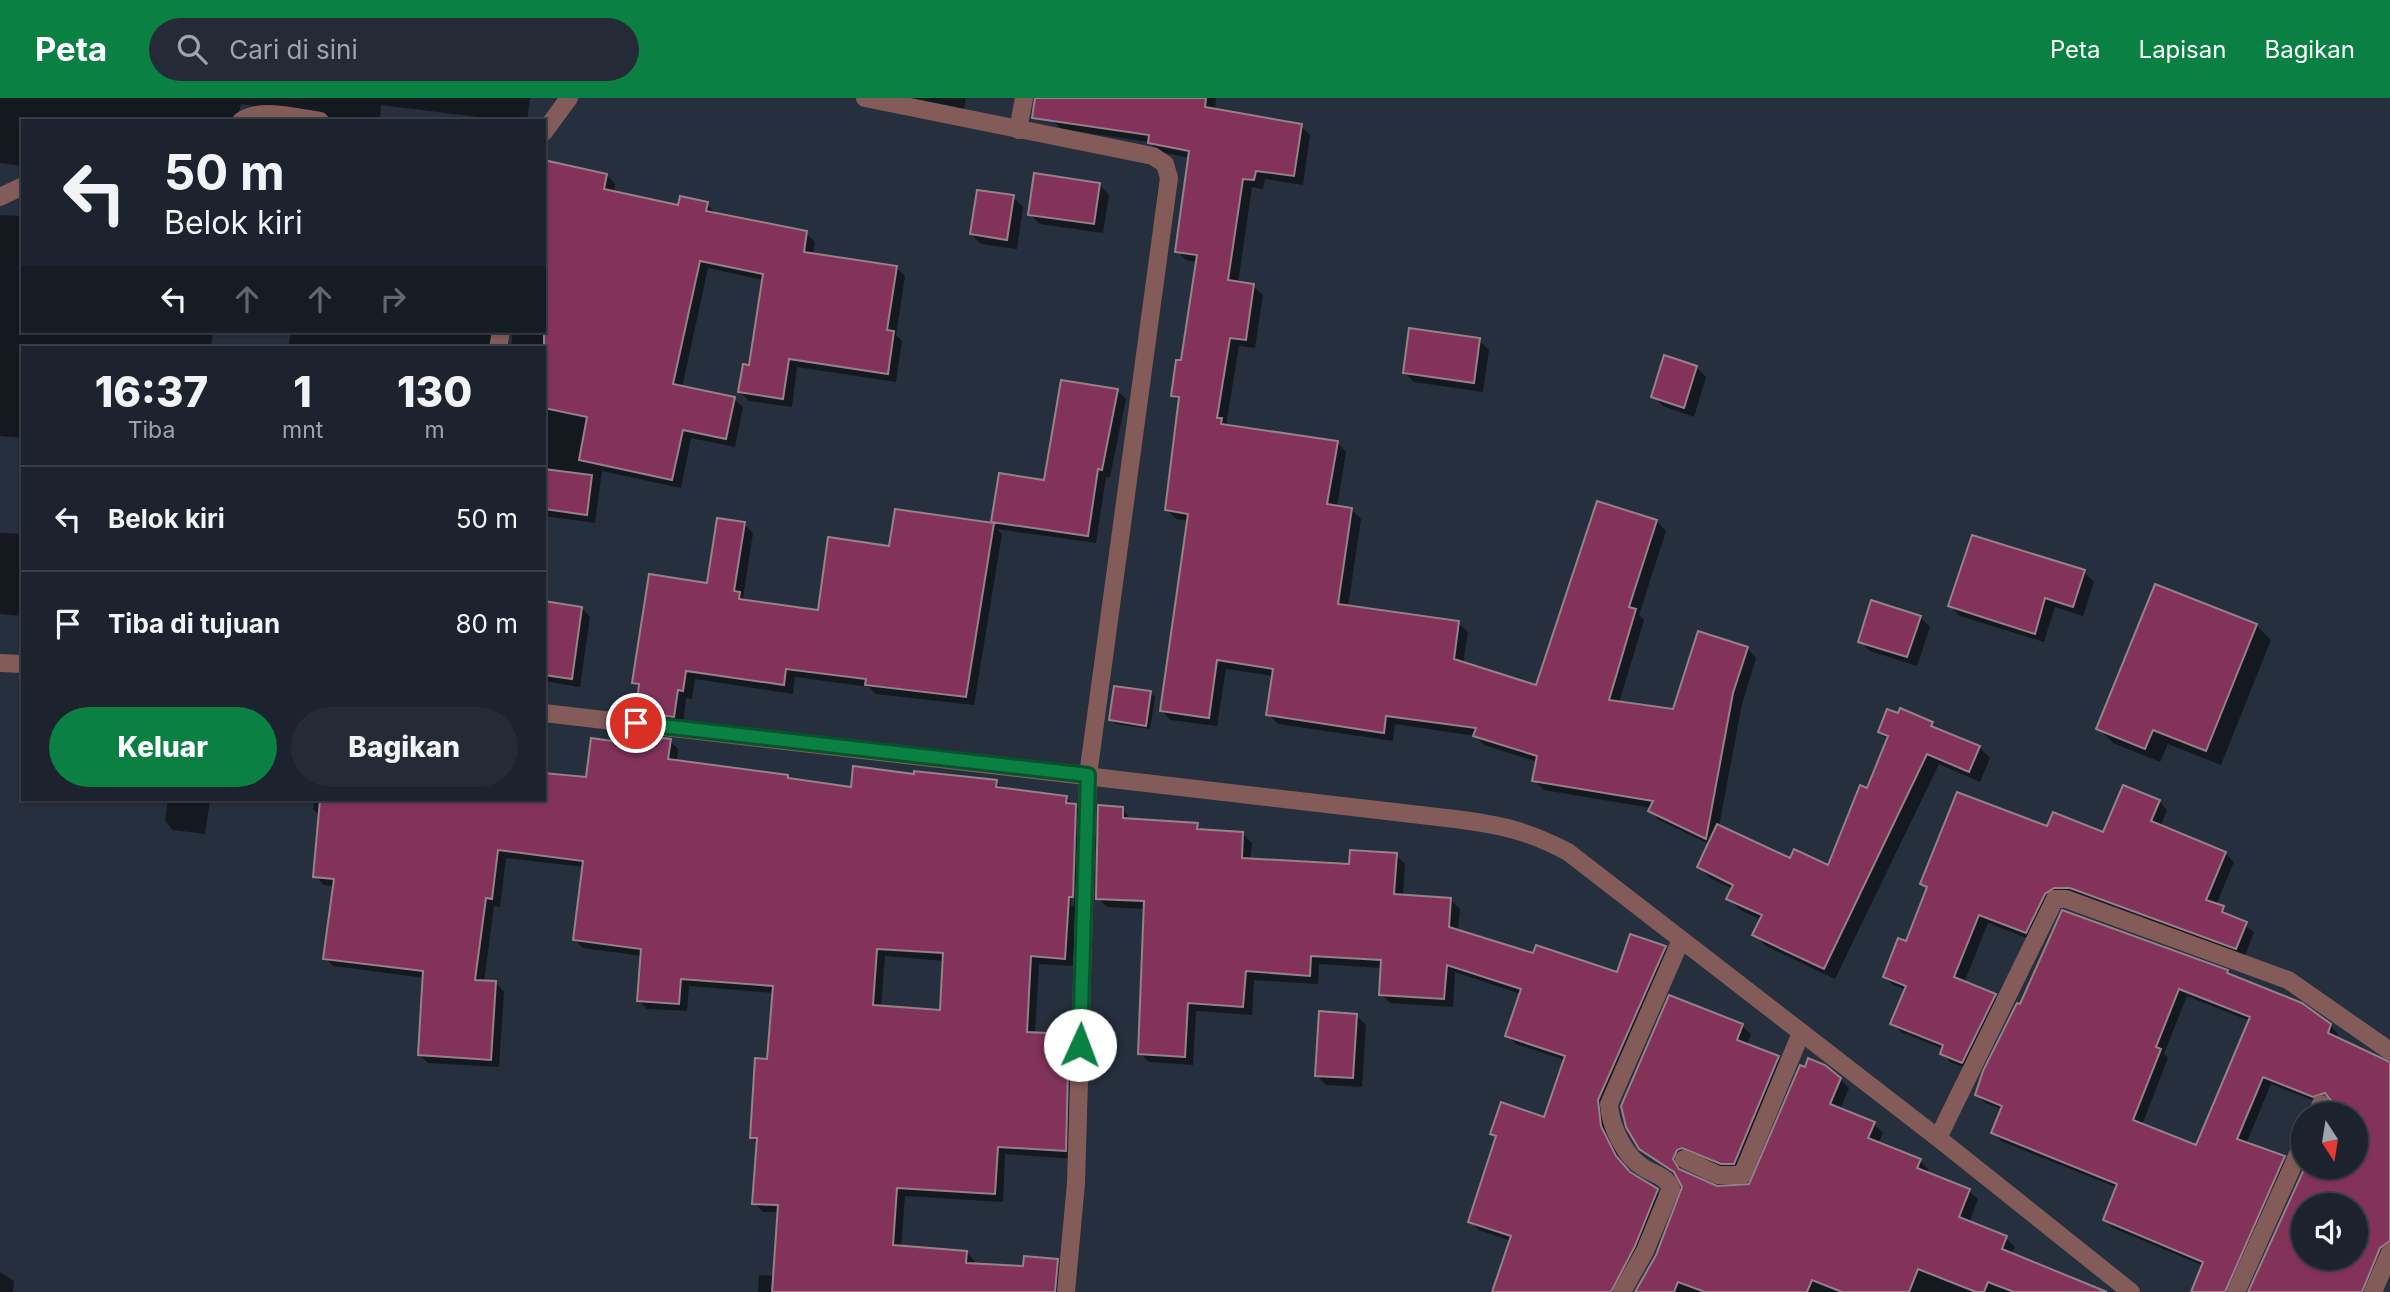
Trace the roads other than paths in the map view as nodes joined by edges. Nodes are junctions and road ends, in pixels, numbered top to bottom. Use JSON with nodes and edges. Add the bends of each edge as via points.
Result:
{"nodes":[{"id":1,"x":569,"y":98,"type":"edge"},
{"id":2,"x":866,"y":98,"type":"edge"},
{"id":3,"x":1024,"y":98,"type":"edge"},
{"id":4,"x":244,"y":119,"type":"edge"},
{"id":5,"x":302,"y":119,"type":"edge"},
{"id":6,"x":546,"y":129,"type":"edge"},
{"id":7,"x":1018,"y":130,"type":"junction"},
{"id":8,"x":21,"y":187,"type":"edge"},
{"id":9,"x":0,"y":197,"type":"edge"},
{"id":10,"x":0,"y":663,"type":"edge"},
{"id":11,"x":21,"y":664,"type":"edge"},
{"id":12,"x":546,"y":713,"type":"edge"},
{"id":13,"x":1088,"y":775,"type":"junction"},
{"id":14,"x":1681,"y":940,"type":"junction"},
{"id":15,"x":1801,"y":1032,"type":"junction"},
{"id":16,"x":2390,"y":1051,"type":"edge"},
{"id":17,"x":1938,"y":1138,"type":"junction"},
{"id":18,"x":1684,"y":1159,"type":"dead end"},
{"id":19,"x":2291,"y":1170,"type":"edge"},
{"id":20,"x":2390,"y":1252,"type":"edge"},
{"id":21,"x":1066,"y":1292,"type":"edge"},
{"id":22,"x":1622,"y":1292,"type":"edge"},
{"id":23,"x":2131,"y":1292,"type":"edge"},
{"id":24,"x":2236,"y":1292,"type":"edge"},
{"id":25,"x":2373,"y":1292,"type":"edge"}],
"edges":[{"from":1,"to":6,"type":"street"},
{"from":2,"to":7,"type":"street"},
{"from":3,"to":7,"type":"street"},
{"from":4,"to":5,"type":"street","via":[[267,115]]},
{"from":7,"to":13,"type":"street","via":[[1153,156],[1165,164],[1169,177]]},
{"from":8,"to":9,"type":"street"},
{"from":10,"to":11,"type":"street"},
{"from":12,"to":13,"type":"street"},
{"from":13,"to":14,"type":"street","via":[[1523,831],[1568,852]]},
{"from":13,"to":21,"type":"street","via":[[1076,1183]]},
{"from":14,"to":15,"type":"street"},
{"from":14,"to":22,"type":"street","via":[[1609,1104],[1615,1131],[1634,1159],[1668,1180],[1671,1188]]},
{"from":15,"to":17,"type":"street"},
{"from":15,"to":18,"type":"street","via":[[1742,1175],[1718,1175]]},
{"from":16,"to":17,"type":"street","via":[[2288,980],[2055,898]]},
{"from":17,"to":23,"type":"street"},
{"from":19,"to":24,"type":"street"},
{"from":20,"to":25,"type":"street"}]}
